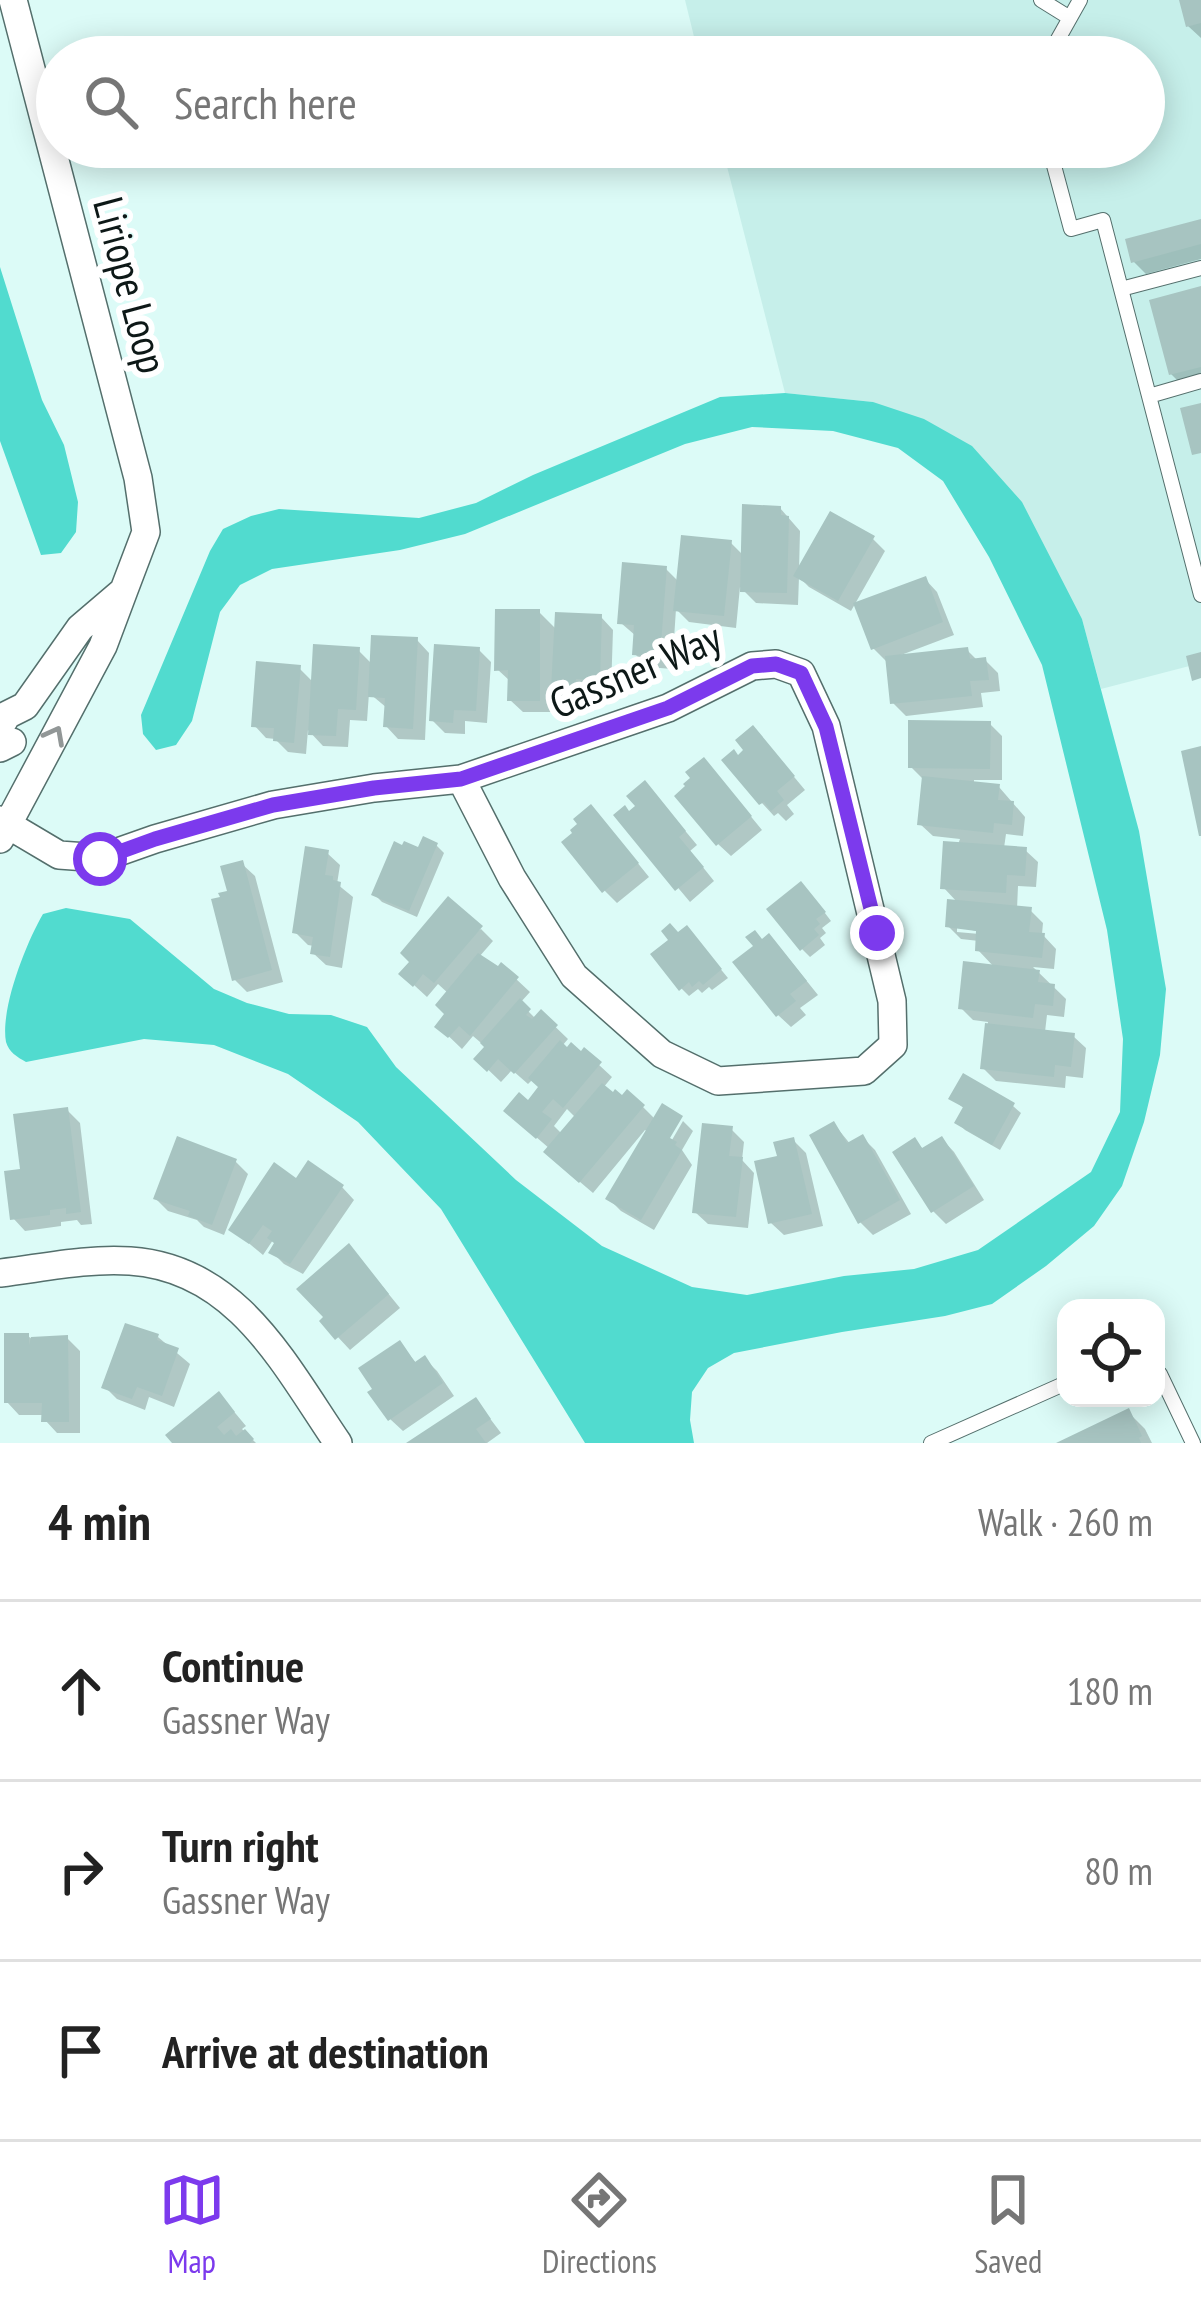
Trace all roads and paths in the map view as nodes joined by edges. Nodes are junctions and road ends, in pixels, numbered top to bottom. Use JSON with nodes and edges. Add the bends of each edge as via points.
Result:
{"nodes":[{"id":1,"x":13,"y":0,"type":"edge"},
{"id":2,"x":1041,"y":0,"type":"edge"},
{"id":3,"x":1080,"y":0,"type":"edge"},
{"id":4,"x":1070,"y":18,"type":"junction"},
{"id":5,"x":1060,"y":36,"type":"edge"},
{"id":6,"x":36,"y":88,"type":"edge"},
{"id":7,"x":57,"y":168,"type":"edge"},
{"id":8,"x":1055,"y":168,"type":"edge"},
{"id":9,"x":1201,"y":268,"type":"edge"},
{"id":10,"x":1121,"y":290,"type":"junction"},
{"id":11,"x":1201,"y":382,"type":"edge"},
{"id":12,"x":1149,"y":396,"type":"junction"},
{"id":13,"x":124,"y":590,"type":"junction"},
{"id":14,"x":1201,"y":595,"type":"edge"},
{"id":15,"x":51,"y":670,"type":"junction"},
{"id":16,"x":81,"y":688,"type":"junction"},
{"id":17,"x":12,"y":730,"type":"edge"},
{"id":18,"x":461,"y":779,"type":"junction"},
{"id":19,"x":2,"y":828,"type":"edge"},
{"id":20,"x":0,"y":1273,"type":"edge"},
{"id":21,"x":1165,"y":1384,"type":"edge"},
{"id":22,"x":1057,"y":1387,"type":"edge"},
{"id":23,"x":338,"y":1443,"type":"edge"},
{"id":24,"x":931,"y":1443,"type":"edge"},
{"id":25,"x":1193,"y":1443,"type":"edge"}],
"edges":[{"from":1,"to":6,"type":"street","name":"Liriope Loop"},
{"from":2,"to":4,"type":"lane"},
{"from":3,"to":4,"type":"lane"},
{"from":4,"to":5,"type":"lane"},
{"from":7,"to":13,"type":"street","name":"Liriope Loop","via":[[138,478],[146,532]]},
{"from":8,"to":10,"type":"lane","via":[[1071,229],[1103,220]]},
{"from":9,"to":10,"type":"lane"},
{"from":10,"to":12,"type":"lane"},
{"from":11,"to":12,"type":"lane"},
{"from":12,"to":14,"type":"lane"},
{"from":13,"to":15,"type":"street","name":"Liriope Loop","via":[[80,628]]},
{"from":13,"to":16,"type":"street","name":"Liriope Loop"},
{"from":15,"to":16,"type":"street"},
{"from":15,"to":17,"type":"street","name":"Liriope Loop"},
{"from":19,"to":16,"type":"street","name":"Liriope Loop","one_way":true},
{"from":18,"to":18,"type":"street","name":"Gassner Way","via":[[668,708],[752,666],[801,673],[832,749],[892,1001],[893,1045],[864,1071],[718,1081],[662,1054],[574,976]]},
{"from":18,"to":19,"type":"street","name":"Gassner Way","via":[[273,805],[100,859],[59,855]]},
{"from":20,"to":23,"type":"street","via":[[132,1261],[212,1288],[247,1315]]},
{"from":21,"to":25,"type":"lane"},
{"from":22,"to":24,"type":"lane"}]}
